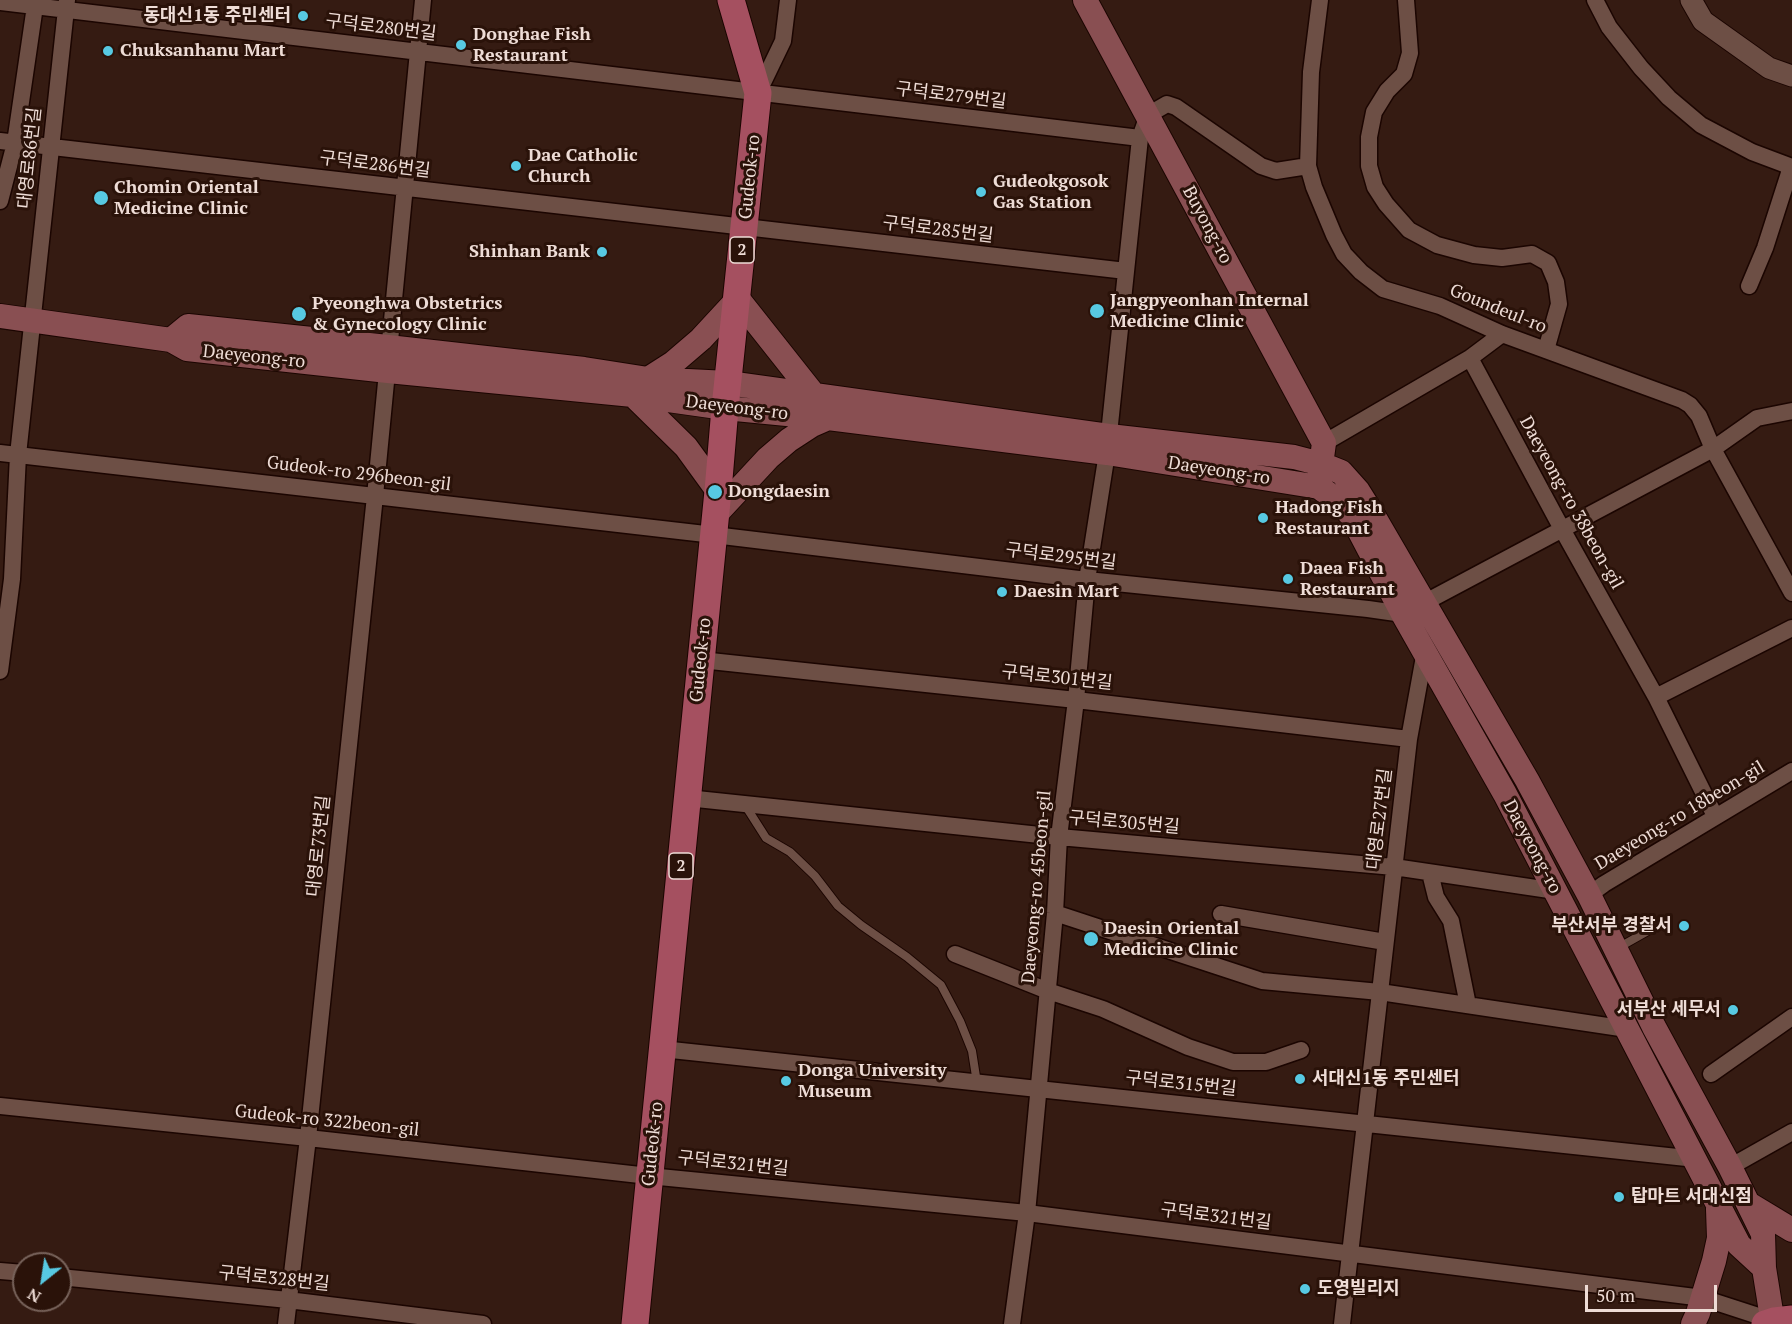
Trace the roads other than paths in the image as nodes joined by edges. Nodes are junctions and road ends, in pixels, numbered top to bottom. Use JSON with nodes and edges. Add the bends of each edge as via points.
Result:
{"nodes":[{"id":1,"x":423,"y":0,"type":"edge"},
{"id":2,"x":731,"y":0,"type":"edge"},
{"id":3,"x":788,"y":0,"type":"edge"},
{"id":4,"x":1085,"y":0,"type":"edge"},
{"id":5,"x":1320,"y":0,"type":"edge"},
{"id":6,"x":1406,"y":0,"type":"edge"},
{"id":7,"x":1595,"y":0,"type":"edge"},
{"id":8,"x":1691,"y":0,"type":"edge"},
{"id":9,"x":0,"y":2,"type":"edge"},
{"id":10,"x":34,"y":3,"type":"edge"},
{"id":11,"x":66,"y":4,"type":"edge"},
{"id":12,"x":418,"y":52,"type":"junction"},
{"id":13,"x":1792,"y":76,"type":"edge"},
{"id":14,"x":758,"y":93,"type":"junction"},
{"id":15,"x":1148,"y":116,"type":"junction"},
{"id":16,"x":1140,"y":138,"type":"junction"},
{"id":17,"x":8,"y":142,"type":"edge"},
{"id":18,"x":51,"y":147,"type":"junction"},
{"id":19,"x":1308,"y":166,"type":"junction"},
{"id":20,"x":1792,"y":167,"type":"edge"},
{"id":21,"x":405,"y":188,"type":"junction"},
{"id":22,"x":0,"y":201,"type":"edge"},
{"id":23,"x":745,"y":227,"type":"junction"},
{"id":24,"x":1126,"y":271,"type":"junction"},
{"id":25,"x":1749,"y":286,"type":"dead end"},
{"id":26,"x":738,"y":299,"type":"junction"},
{"id":27,"x":0,"y":316,"type":"edge"},
{"id":28,"x":32,"y":320,"type":"junction"},
{"id":29,"x":1502,"y":334,"type":"junction"},
{"id":30,"x":171,"y":340,"type":"junction"},
{"id":31,"x":388,"y":347,"type":"junction"},
{"id":32,"x":1546,"y":350,"type":"junction"},
{"id":33,"x":1470,"y":358,"type":"junction"},
{"id":34,"x":388,"y":371,"type":"junction"},
{"id":35,"x":641,"y":387,"type":"junction"},
{"id":36,"x":726,"y":395,"type":"junction"},
{"id":37,"x":814,"y":395,"type":"junction"},
{"id":38,"x":1792,"y":411,"type":"edge"},
{"id":39,"x":828,"y":418,"type":"junction"},
{"id":40,"x":1108,"y":444,"type":"junction"},
{"id":41,"x":1713,"y":449,"type":"junction"},
{"id":42,"x":0,"y":453,"type":"edge"},
{"id":43,"x":18,"y":455,"type":"junction"},
{"id":44,"x":1321,"y":465,"type":"junction"},
{"id":45,"x":375,"y":496,"type":"junction"},
{"id":46,"x":716,"y":513,"type":"junction"},
{"id":47,"x":1562,"y":529,"type":"junction"},
{"id":48,"x":6,"y":578,"type":"edge"},
{"id":49,"x":1087,"y":580,"type":"junction"},
{"id":50,"x":1792,"y":593,"type":"edge"},
{"id":51,"x":1425,"y":603,"type":"junction"},
{"id":52,"x":1403,"y":614,"type":"junction"},
{"id":53,"x":1792,"y":628,"type":"edge"},
{"id":54,"x":1425,"y":651,"type":"junction"},
{"id":55,"x":701,"y":660,"type":"junction"},
{"id":56,"x":0,"y":671,"type":"edge"},
{"id":57,"x":1656,"y":697,"type":"junction"},
{"id":58,"x":1076,"y":700,"type":"junction"},
{"id":59,"x":1409,"y":739,"type":"junction"},
{"id":60,"x":1792,"y":771,"type":"edge"},
{"id":61,"x":687,"y":798,"type":"junction"},
{"id":62,"x":743,"y":803,"type":"junction"},
{"id":63,"x":1715,"y":816,"type":"junction"},
{"id":64,"x":1059,"y":837,"type":"junction"},
{"id":65,"x":1394,"y":867,"type":"junction"},
{"id":66,"x":1430,"y":873,"type":"junction"},
{"id":67,"x":1556,"y":891,"type":"junction"},
{"id":68,"x":1589,"y":895,"type":"junction"},
{"id":69,"x":1055,"y":913,"type":"junction"},
{"id":70,"x":1221,"y":914,"type":"dead end"},
{"id":71,"x":1655,"y":927,"type":"dead end"},
{"id":72,"x":1385,"y":942,"type":"junction"},
{"id":73,"x":1616,"y":950,"type":"junction"},
{"id":74,"x":955,"y":954,"type":"dead end"},
{"id":75,"x":1048,"y":991,"type":"junction"},
{"id":76,"x":1380,"y":992,"type":"junction"},
{"id":77,"x":1468,"y":1005,"type":"junction"},
{"id":78,"x":1792,"y":1017,"type":"edge"},
{"id":79,"x":1627,"y":1029,"type":"junction"},
{"id":80,"x":662,"y":1049,"type":"junction"},
{"id":81,"x":1300,"y":1050,"type":"dead end"},
{"id":82,"x":1712,"y":1074,"type":"dead end"},
{"id":83,"x":977,"y":1083,"type":"junction"},
{"id":84,"x":1039,"y":1088,"type":"junction"},
{"id":85,"x":0,"y":1106,"type":"edge"},
{"id":86,"x":1364,"y":1123,"type":"junction"},
{"id":87,"x":1792,"y":1132,"type":"edge"},
{"id":88,"x":308,"y":1138,"type":"junction"},
{"id":89,"x":1696,"y":1159,"type":"junction"},
{"id":90,"x":1731,"y":1167,"type":"junction"},
{"id":91,"x":650,"y":1176,"type":"junction"},
{"id":92,"x":1717,"y":1200,"type":"junction"},
{"id":93,"x":1749,"y":1204,"type":"junction"},
{"id":94,"x":1027,"y":1213,"type":"junction"},
{"id":95,"x":1792,"y":1214,"type":"edge"},
{"id":96,"x":1792,"y":1230,"type":"edge"},
{"id":97,"x":1350,"y":1253,"type":"junction"},
{"id":98,"x":1764,"y":1268,"type":"junction"},
{"id":99,"x":72,"y":1278,"type":"edge"},
{"id":100,"x":1703,"y":1298,"type":"junction"},
{"id":101,"x":288,"y":1300,"type":"junction"},
{"id":102,"x":1776,"y":1322,"type":"edge"},
{"id":103,"x":286,"y":1324,"type":"edge"},
{"id":104,"x":483,"y":1324,"type":"edge"},
{"id":105,"x":635,"y":1324,"type":"edge"},
{"id":106,"x":1012,"y":1324,"type":"edge"},
{"id":107,"x":1342,"y":1324,"type":"edge"},
{"id":108,"x":1693,"y":1324,"type":"edge"}],
"edges":[{"from":1,"to":12,"type":"street","name":"대영로73번길"},
{"from":2,"to":14,"type":"main road","name":"Gudeok-ro","number":"2"},
{"from":3,"to":14,"type":"street","via":[[783,41]]},
{"from":4,"to":15,"type":"main road","name":"Buyong-ro"},
{"from":5,"to":19,"type":"street","name":"Goundeul-ro","via":[[1311,72]]},
{"from":6,"to":32,"type":"street","via":[[1410,53],[1404,74],[1387,90],[1374,112],[1369,137],[1369,166],[1375,187],[1409,230],[1437,245],[1502,258],[1532,254],[1548,263],[1559,304]]},
{"from":7,"to":20,"type":"street","via":[[1609,27],[1669,98],[1701,125],[1752,152]]},
{"from":8,"to":13,"type":"street","via":[[1703,21],[1768,68]]},
{"from":9,"to":10,"type":"street","name":"구덕로280번길"},
{"from":10,"to":11,"type":"street","name":"구덕로280번길"},
{"from":10,"to":17,"type":"street"},
{"from":11,"to":12,"type":"street","name":"구덕로280번길"},
{"from":11,"to":18,"type":"street","name":"대영로86번길"},
{"from":12,"to":14,"type":"street","name":"구덕로280번길"},
{"from":12,"to":21,"type":"street","name":"대영로73번길"},
{"from":14,"to":16,"type":"street","name":"구덕로279번길"},
{"from":14,"to":23,"type":"main road","name":"Gudeok-ro","number":"2"},
{"from":15,"to":16,"type":"street","name":"Daeyeong-ro 45beon-gil"},
{"from":15,"to":19,"type":"street","via":[[1167,104],[1262,166],[1276,171]]},
{"from":15,"to":44,"type":"main road","name":"Buyong-ro"},
{"from":16,"to":24,"type":"street","name":"Daeyeong-ro 45beon-gil"},
{"from":17,"to":18,"type":"street","name":"구덕로286번길"},
{"from":17,"to":22,"type":"street"},
{"from":18,"to":21,"type":"street","name":"구덕로286번길"},
{"from":18,"to":28,"type":"street","name":"대영로86번길"},
{"from":19,"to":29,"type":"street","name":"Goundeul-ro","via":[[1334,235],[1344,254],[1361,272],[1383,288],[1440,306]]},
{"from":20,"to":25,"type":"street"},
{"from":21,"to":23,"type":"street","name":"구덕로286번길"},
{"from":21,"to":31,"type":"street","name":"대영로73번길"},
{"from":23,"to":24,"type":"street","name":"구덕로285번길"},
{"from":23,"to":26,"type":"main road","name":"Gudeok-ro","number":"2"},
{"from":24,"to":40,"type":"street","name":"Daeyeong-ro 45beon-gil"},
{"from":26,"to":35,"type":"main road","via":[[701,339]]},
{"from":26,"to":36,"type":"main road","name":"Gudeok-ro","number":"2"},
{"from":26,"to":37,"type":"main road"},
{"from":27,"to":28,"type":"main road","name":"Daeyeong-ro"},
{"from":28,"to":30,"type":"main road","name":"Daeyeong-ro"},
{"from":28,"to":43,"type":"street","name":"대영로86번길"},
{"from":29,"to":32,"type":"street","name":"Goundeul-ro"},
{"from":29,"to":33,"type":"street"},
{"from":30,"to":31,"type":"main road","name":"Daeyeong-ro","via":[[188,326]]},
{"from":30,"to":34,"type":"main road","name":"Daeyeong-ro","via":[[187,349]]},
{"from":31,"to":34,"type":"street","name":"대영로73번길"},
{"from":31,"to":35,"type":"main road","name":"Daeyeong-ro","via":[[584,369]]},
{"from":32,"to":41,"type":"street","name":"Goundeul-ro","via":[[1682,400],[1695,409]]},
{"from":33,"to":44,"type":"street"},
{"from":33,"to":47,"type":"street","name":"Daeyeong-ro 38beon-gil"},
{"from":34,"to":35,"type":"main road","name":"Daeyeong-ro"},
{"from":34,"to":45,"type":"street","name":"대영로73번길"},
{"from":35,"to":36,"type":"main road","name":"Daeyeong-ro"},
{"from":35,"to":46,"type":"main road","via":[[686,447]]},
{"from":36,"to":37,"type":"main road","name":"Daeyeong-ro"},
{"from":36,"to":39,"type":"main road","name":"Daeyeong-ro"},
{"from":36,"to":46,"type":"main road","name":"Gudeok-ro","number":"2"},
{"from":37,"to":40,"type":"main road","name":"Daeyeong-ro"},
{"from":38,"to":41,"type":"street","via":[[1757,418]]},
{"from":39,"to":40,"type":"main road","name":"Daeyeong-ro"},
{"from":39,"to":46,"type":"main road","via":[[789,440]]},
{"from":40,"to":44,"type":"main road","name":"Daeyeong-ro"},
{"from":40,"to":49,"type":"street","name":"Daeyeong-ro 45beon-gil"},
{"from":41,"to":47,"type":"street"},
{"from":41,"to":50,"type":"street","name":"Goundeul-ro"},
{"from":42,"to":43,"type":"street","name":"Gudeok-ro 296beon-gil"},
{"from":43,"to":45,"type":"street","name":"Gudeok-ro 296beon-gil"},
{"from":43,"to":48,"type":"street","name":"대영로86번길"},
{"from":44,"to":51,"type":"main road","name":"Daeyeong-ro","via":[[1341,472],[1358,490]]},
{"from":44,"to":52,"type":"main road","name":"Daeyeong-ro"},
{"from":45,"to":46,"type":"street","name":"Gudeok-ro 296beon-gil"},
{"from":45,"to":88,"type":"street","name":"대영로73번길"},
{"from":46,"to":49,"type":"street","name":"구덕로295번길"},
{"from":46,"to":55,"type":"main road","name":"Gudeok-ro","number":"2"},
{"from":47,"to":51,"type":"street"},
{"from":47,"to":57,"type":"street","name":"Daeyeong-ro 38beon-gil"},
{"from":48,"to":56,"type":"street","name":"대영로86번길"},
{"from":49,"to":52,"type":"street","name":"구덕로295번길"},
{"from":49,"to":58,"type":"street","name":"Daeyeong-ro 45beon-gil"},
{"from":51,"to":52,"type":"street"},
{"from":51,"to":68,"type":"main road","name":"Daeyeong-ro"},
{"from":52,"to":54,"type":"main road","name":"Daeyeong-ro"},
{"from":53,"to":57,"type":"street"},
{"from":54,"to":59,"type":"street","name":"대영로27번길"},
{"from":54,"to":67,"type":"main road","name":"Daeyeong-ro"},
{"from":55,"to":58,"type":"street","name":"구덕로301번길"},
{"from":55,"to":61,"type":"main road","name":"Gudeok-ro","number":"2"},
{"from":57,"to":63,"type":"street","name":"Daeyeong-ro 38beon-gil"},
{"from":58,"to":59,"type":"street","name":"구덕로301번길"},
{"from":58,"to":64,"type":"street","name":"Daeyeong-ro 45beon-gil"},
{"from":59,"to":65,"type":"street","name":"대영로27번길"},
{"from":60,"to":63,"type":"street","name":"Daeyeong-ro 18beon-gil"},
{"from":61,"to":62,"type":"street","name":"구덕로305번길"},
{"from":61,"to":80,"type":"main road","name":"Gudeok-ro","number":"2"},
{"from":62,"to":64,"type":"street","name":"구덕로305번길"},
{"from":62,"to":83,"type":"lane","via":[[766,838],[790,852],[838,906],[941,985],[972,1051]]},
{"from":63,"to":68,"type":"street","name":"Daeyeong-ro 18beon-gil"},
{"from":64,"to":65,"type":"street","name":"구덕로305번길"},
{"from":64,"to":69,"type":"street","name":"Daeyeong-ro 45beon-gil"},
{"from":65,"to":66,"type":"street","name":"구덕로305번길"},
{"from":65,"to":72,"type":"street","name":"대영로27번길"},
{"from":66,"to":67,"type":"street","name":"구덕로305번길"},
{"from":66,"to":77,"type":"street","via":[[1436,897],[1450,921]]},
{"from":67,"to":79,"type":"main road","name":"Daeyeong-ro"},
{"from":68,"to":73,"type":"main road","name":"Daeyeong-ro"},
{"from":69,"to":75,"type":"street","name":"Daeyeong-ro 45beon-gil"},
{"from":69,"to":76,"type":"street","via":[[1262,981]]},
{"from":70,"to":72,"type":"street"},
{"from":71,"to":73,"type":"lane"},
{"from":72,"to":76,"type":"street","name":"대영로27번길"},
{"from":73,"to":90,"type":"main road","name":"Daeyeong-ro"},
{"from":74,"to":75,"type":"street"},
{"from":75,"to":81,"type":"street","via":[[1233,1062],[1266,1062]]},
{"from":75,"to":84,"type":"street","name":"Daeyeong-ro 45beon-gil"},
{"from":76,"to":77,"type":"street"},
{"from":76,"to":86,"type":"street","name":"대영로27번길"},
{"from":77,"to":79,"type":"street"},
{"from":78,"to":82,"type":"street"},
{"from":79,"to":89,"type":"main road","name":"Daeyeong-ro"},
{"from":80,"to":83,"type":"street","name":"구덕로315번길"},
{"from":80,"to":91,"type":"main road","name":"Gudeok-ro","number":"2"},
{"from":83,"to":84,"type":"street","name":"구덕로315번길"},
{"from":84,"to":86,"type":"street","name":"구덕로315번길"},
{"from":84,"to":94,"type":"street","name":"Daeyeong-ro 45beon-gil"},
{"from":85,"to":88,"type":"street","name":"Gudeok-ro 322beon-gil"},
{"from":86,"to":89,"type":"street","name":"구덕로315번길"},
{"from":86,"to":97,"type":"street","name":"대영로27번길"},
{"from":87,"to":90,"type":"street"},
{"from":88,"to":91,"type":"street","name":"Gudeok-ro 322beon-gil"},
{"from":88,"to":101,"type":"street","name":"대영로73번길"},
{"from":89,"to":92,"type":"main road","name":"Daeyeong-ro"},
{"from":90,"to":93,"type":"main road","name":"Daeyeong-ro"},
{"from":91,"to":94,"type":"street","name":"구덕로321번길"},
{"from":91,"to":105,"type":"main road","name":"Gudeok-ro","number":"2"},
{"from":92,"to":98,"type":"main road","name":"Daeyeong-ro","via":[[1739,1245]]},
{"from":92,"to":100,"type":"main road","via":[[1719,1238]]},
{"from":93,"to":95,"type":"main road"},
{"from":93,"to":96,"type":"main road"},
{"from":93,"to":98,"type":"main road","name":"Daeyeong-ro","via":[[1763,1234]]},
{"from":94,"to":97,"type":"street","name":"구덕로321번길"},
{"from":94,"to":106,"type":"street","name":"Daeyeong-ro 45beon-gil"},
{"from":97,"to":100,"type":"street","name":"구덕로321번길"},
{"from":97,"to":107,"type":"street","name":"대영로27번길"},
{"from":98,"to":102,"type":"main road"},
{"from":99,"to":101,"type":"street","name":"구덕로328번길"},
{"from":100,"to":102,"type":"street","name":"구덕로321번길"},
{"from":100,"to":108,"type":"main road"},
{"from":101,"to":103,"type":"street","name":"대영로73번길"},
{"from":101,"to":104,"type":"street","name":"구덕로328번길"}]}
